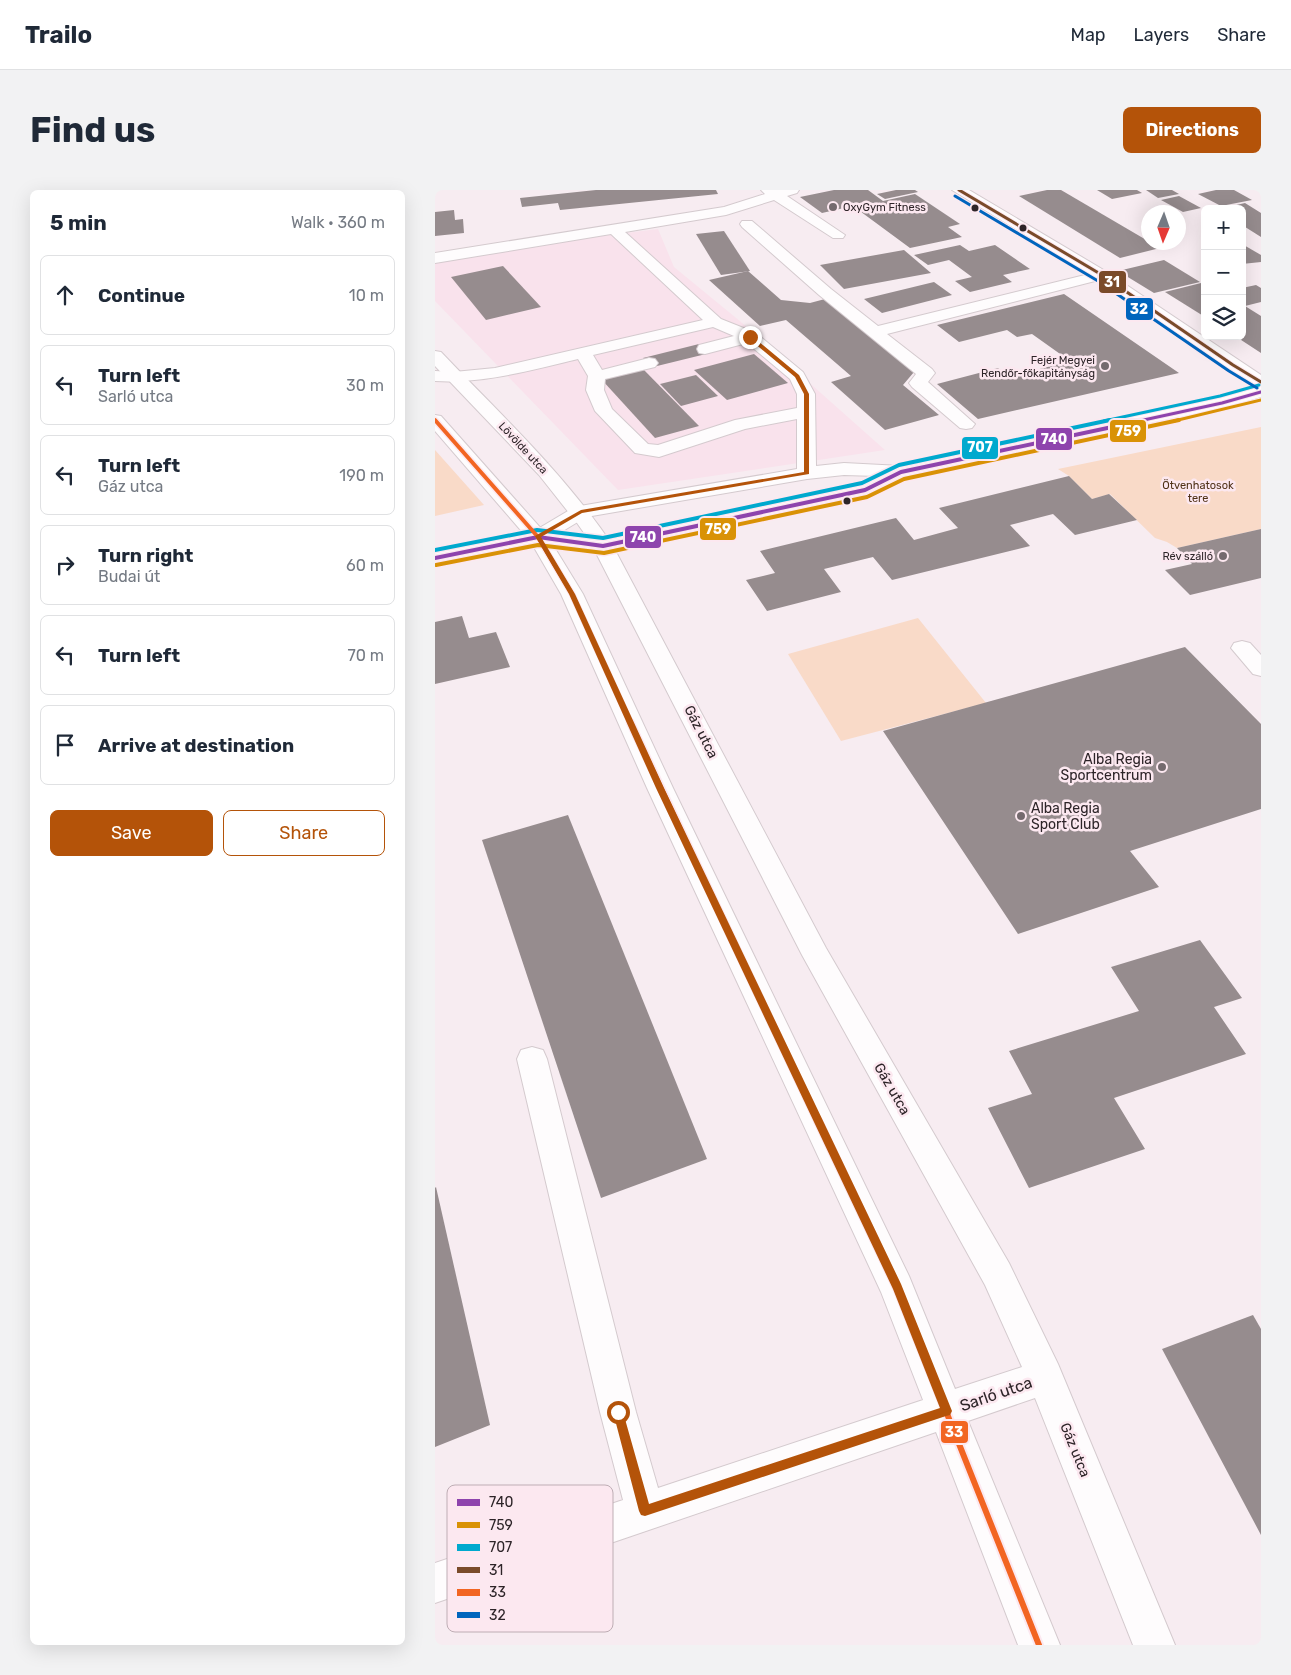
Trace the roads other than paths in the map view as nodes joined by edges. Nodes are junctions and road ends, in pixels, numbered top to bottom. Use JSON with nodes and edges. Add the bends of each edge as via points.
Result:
{"nodes":[{"id":1,"x":791,"y":190,"type":"edge"},
{"id":2,"x":993,"y":191,"type":"dead end"},
{"id":3,"x":771,"y":193,"type":"edge"},
{"id":4,"x":963,"y":193,"type":"edge"},
{"id":5,"x":747,"y":224,"type":"dead end"},
{"id":6,"x":614,"y":229,"type":"junction"},
{"id":7,"x":837,"y":236,"type":"dead end"},
{"id":8,"x":435,"y":258,"type":"edge"},
{"id":9,"x":1102,"y":275,"type":"junction"},
{"id":10,"x":715,"y":322,"type":"junction"},
{"id":11,"x":875,"y":332,"type":"junction"},
{"id":12,"x":750,"y":337,"type":"junction"},
{"id":13,"x":705,"y":349,"type":"dead end"},
{"id":14,"x":583,"y":353,"type":"junction"},
{"id":15,"x":435,"y":356,"type":"edge"},
{"id":16,"x":649,"y":363,"type":"dead end"},
{"id":17,"x":444,"y":376,"type":"edge"},
{"id":18,"x":597,"y":376,"type":"junction"},
{"id":19,"x":1261,"y":382,"type":"edge"},
{"id":20,"x":1261,"y":392,"type":"edge"},
{"id":21,"x":807,"y":412,"type":"junction"},
{"id":22,"x":435,"y":420,"type":"edge"},
{"id":23,"x":966,"y":424,"type":"dead end"},
{"id":24,"x":807,"y":464,"type":"junction"},
{"id":25,"x":901,"y":472,"type":"junction"},
{"id":26,"x":581,"y":512,"type":"junction"},
{"id":27,"x":538,"y":536,"type":"junction"},
{"id":28,"x":603,"y":546,"type":"junction"},
{"id":29,"x":435,"y":558,"type":"edge"},
{"id":30,"x":1242,"y":648,"type":"dead end"},
{"id":31,"x":1261,"y":669,"type":"edge"},
{"id":32,"x":532,"y":1059,"type":"dead end"},
{"id":33,"x":1045,"y":1377,"type":"junction"},
{"id":34,"x":946,"y":1411,"type":"junction"},
{"id":35,"x":645,"y":1511,"type":"junction"},
{"id":36,"x":613,"y":1522,"type":"edge"},
{"id":37,"x":447,"y":1579,"type":"edge"},
{"id":38,"x":435,"y":1583,"type":"edge"},
{"id":39,"x":1039,"y":1645,"type":"edge"},
{"id":40,"x":1154,"y":1645,"type":"edge"}],
"edges":[{"from":1,"to":3,"type":"street"},
{"from":2,"to":4,"type":"street"},
{"from":3,"to":6,"type":"street","via":[[749,205],[726,211]]},
{"from":3,"to":7,"type":"street"},
{"from":4,"to":9,"type":"street"},
{"from":5,"to":11,"type":"street"},
{"from":6,"to":8,"type":"street"},
{"from":6,"to":10,"type":"street"},
{"from":9,"to":11,"type":"street"},
{"from":9,"to":19,"type":"street"},
{"from":10,"to":12,"type":"street"},
{"from":10,"to":14,"type":"street"},
{"from":11,"to":23,"type":"street","via":[[926,373],[918,383]]},
{"from":12,"to":13,"type":"street"},
{"from":12,"to":21,"type":"street","via":[[797,376],[807,394]]},
{"from":14,"to":17,"type":"street","via":[[495,374]]},
{"from":14,"to":18,"type":"street"},
{"from":15,"to":17,"type":"street","name":"Lövölde utca"},
{"from":16,"to":18,"type":"street"},
{"from":17,"to":26,"type":"street","name":"Lövölde utca","via":[[560,487]]},
{"from":18,"to":21,"type":"street","via":[[595,390],[604,411],[642,449],[659,451],[741,424]]},
{"from":20,"to":25,"type":"street"},
{"from":21,"to":24,"type":"street"},
{"from":22,"to":27,"type":"street"},
{"from":24,"to":25,"type":"street"},
{"from":24,"to":26,"type":"street"},
{"from":25,"to":28,"type":"street","via":[[865,490]]},
{"from":26,"to":27,"type":"street"},
{"from":26,"to":28,"type":"street","name":"Lövölde utca"},
{"from":27,"to":28,"type":"street"},
{"from":27,"to":29,"type":"street"},
{"from":27,"to":34,"type":"street","via":[[572,594],[660,788],[897,1288]]},
{"from":28,"to":33,"type":"street","name":"Gáz utca","via":[[816,955],[997,1274]]},
{"from":30,"to":31,"type":"street"},
{"from":32,"to":35,"type":"street"},
{"from":33,"to":34,"type":"street","name":"Sarló utca"},
{"from":33,"to":40,"type":"street","name":"Gáz utca"},
{"from":34,"to":35,"type":"street","name":"Sarló utca"},
{"from":34,"to":39,"type":"street"},
{"from":35,"to":36,"type":"street","name":"Sarló utca"},
{"from":37,"to":38,"type":"street","name":"Sarló utca"}]}
